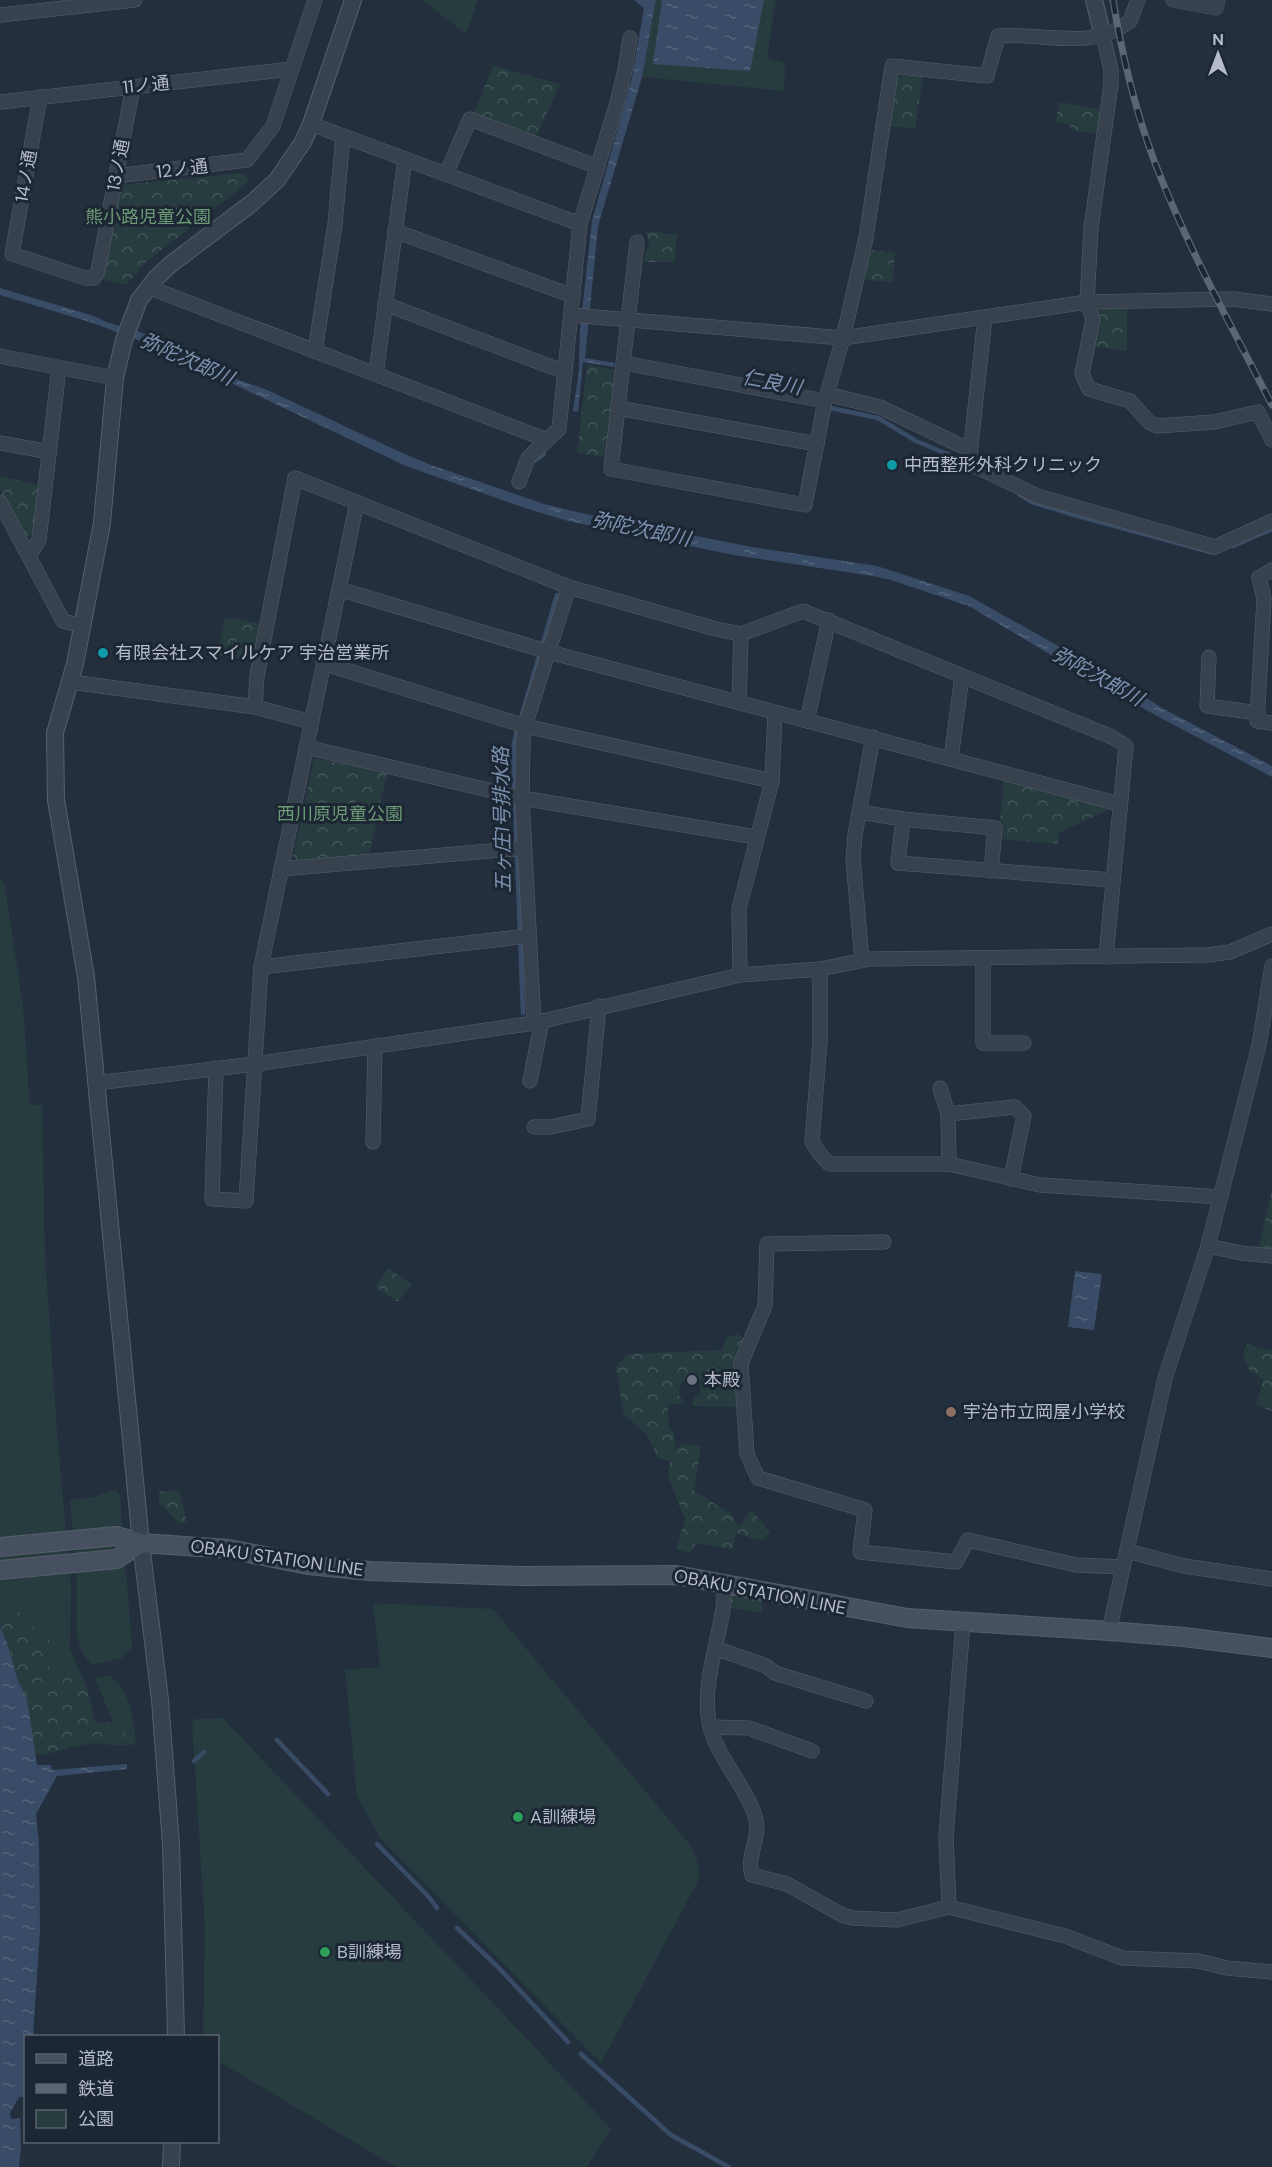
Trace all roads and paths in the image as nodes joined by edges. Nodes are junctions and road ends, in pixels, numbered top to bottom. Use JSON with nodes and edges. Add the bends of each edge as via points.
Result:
{"nodes":[{"id":1,"x":135,"y":0,"type":"edge"},
{"id":2,"x":315,"y":0,"type":"edge"},
{"id":3,"x":352,"y":0,"type":"edge"},
{"id":4,"x":1094,"y":0,"type":"edge"},
{"id":5,"x":1138,"y":0,"type":"edge"},
{"id":6,"x":1173,"y":0,"type":"edge"},
{"id":7,"x":1218,"y":0,"type":"edge"},
{"id":8,"x":0,"y":15,"type":"edge"},
{"id":9,"x":1103,"y":36,"type":"junction"},
{"id":10,"x":630,"y":38,"type":"dead end"},
{"id":11,"x":292,"y":69,"type":"junction"},
{"id":12,"x":133,"y":87,"type":"junction"},
{"id":13,"x":40,"y":97,"type":"junction"},
{"id":14,"x":0,"y":102,"type":"edge"},
{"id":15,"x":311,"y":124,"type":"junction"},
{"id":16,"x":344,"y":136,"type":"junction"},
{"id":17,"x":405,"y":159,"type":"junction"},
{"id":18,"x":598,"y":167,"type":"junction"},
{"id":19,"x":446,"y":174,"type":"junction"},
{"id":20,"x":116,"y":176,"type":"junction"},
{"id":21,"x":580,"y":224,"type":"junction"},
{"id":22,"x":395,"y":231,"type":"junction"},
{"id":23,"x":637,"y":242,"type":"dead end"},
{"id":24,"x":94,"y":278,"type":"joint"},
{"id":25,"x":148,"y":287,"type":"junction"},
{"id":26,"x":573,"y":296,"type":"junction"},
{"id":27,"x":1087,"y":302,"type":"junction"},
{"id":28,"x":385,"y":304,"type":"junction"},
{"id":29,"x":1272,"y":304,"type":"edge"},
{"id":30,"x":574,"y":315,"type":"junction"},
{"id":31,"x":985,"y":317,"type":"junction"},
{"id":32,"x":629,"y":320,"type":"junction"},
{"id":33,"x":843,"y":338,"type":"junction"},
{"id":34,"x":315,"y":351,"type":"junction"},
{"id":35,"x":0,"y":356,"type":"edge"},
{"id":36,"x":59,"y":368,"type":"junction"},
{"id":37,"x":623,"y":368,"type":"junction"},
{"id":38,"x":565,"y":372,"type":"junction"},
{"id":39,"x":376,"y":374,"type":"junction"},
{"id":40,"x":115,"y":378,"type":"junction"},
{"id":41,"x":826,"y":399,"type":"junction"},
{"id":42,"x":618,"y":408,"type":"junction"},
{"id":43,"x":547,"y":440,"type":"junction"},
{"id":44,"x":1272,"y":440,"type":"edge"},
{"id":45,"x":0,"y":443,"type":"edge"},
{"id":46,"x":817,"y":444,"type":"junction"},
{"id":47,"x":970,"y":450,"type":"junction"},
{"id":48,"x":50,"y":452,"type":"junction"},
{"id":49,"x":519,"y":482,"type":"dead end"},
{"id":50,"x":0,"y":501,"type":"edge"},
{"id":51,"x":357,"y":502,"type":"junction"},
{"id":52,"x":1272,"y":521,"type":"edge"},
{"id":53,"x":28,"y":556,"type":"junction"},
{"id":54,"x":1272,"y":570,"type":"edge"},
{"id":55,"x":569,"y":587,"type":"junction"},
{"id":56,"x":339,"y":589,"type":"junction"},
{"id":57,"x":829,"y":620,"type":"junction"},
{"id":58,"x":83,"y":626,"type":"junction"},
{"id":59,"x":1267,"y":631,"type":"edge"},
{"id":60,"x":741,"y":634,"type":"junction"},
{"id":61,"x":543,"y":650,"type":"junction"},
{"id":62,"x":1209,"y":657,"type":"dead end"},
{"id":63,"x":324,"y":663,"type":"junction"},
{"id":64,"x":962,"y":676,"type":"junction"},
{"id":65,"x":71,"y":682,"type":"junction"},
{"id":66,"x":739,"y":702,"type":"junction"},
{"id":67,"x":255,"y":707,"type":"junction"},
{"id":68,"x":775,"y":713,"type":"junction"},
{"id":69,"x":1258,"y":713,"type":"junction"},
{"id":70,"x":807,"y":721,"type":"junction"},
{"id":71,"x":311,"y":722,"type":"junction"},
{"id":72,"x":1272,"y":723,"type":"edge"},
{"id":73,"x":520,"y":724,"type":"junction"},
{"id":74,"x":873,"y":737,"type":"junction"},
{"id":75,"x":306,"y":747,"type":"junction"},
{"id":76,"x":951,"y":758,"type":"junction"},
{"id":77,"x":772,"y":781,"type":"junction"},
{"id":78,"x":517,"y":796,"type":"junction"},
{"id":79,"x":1119,"y":804,"type":"junction"},
{"id":80,"x":859,"y":812,"type":"junction"},
{"id":81,"x":903,"y":819,"type":"junction"},
{"id":82,"x":756,"y":837,"type":"junction"},
{"id":83,"x":519,"y":849,"type":"junction"},
{"id":84,"x":281,"y":869,"type":"junction"},
{"id":85,"x":991,"y":871,"type":"junction"},
{"id":86,"x":1112,"y":880,"type":"junction"},
{"id":87,"x":1272,"y":934,"type":"edge"},
{"id":88,"x":522,"y":937,"type":"junction"},
{"id":89,"x":1106,"y":957,"type":"junction"},
{"id":90,"x":983,"y":958,"type":"junction"},
{"id":91,"x":862,"y":960,"type":"junction"},
{"id":92,"x":1272,"y":966,"type":"edge"},
{"id":93,"x":261,"y":967,"type":"junction"},
{"id":94,"x":820,"y":969,"type":"junction"},
{"id":95,"x":740,"y":975,"type":"junction"},
{"id":96,"x":599,"y":1006,"type":"junction"},
{"id":97,"x":538,"y":1022,"type":"junction"},
{"id":98,"x":1024,"y":1043,"type":"dead end"},
{"id":99,"x":375,"y":1046,"type":"junction"},
{"id":100,"x":255,"y":1064,"type":"junction"},
{"id":101,"x":216,"y":1068,"type":"junction"},
{"id":102,"x":530,"y":1081,"type":"dead end"},
{"id":103,"x":96,"y":1083,"type":"junction"},
{"id":104,"x":940,"y":1088,"type":"dead end"},
{"id":105,"x":948,"y":1114,"type":"junction"},
{"id":106,"x":534,"y":1127,"type":"dead end"},
{"id":107,"x":373,"y":1142,"type":"dead end"},
{"id":108,"x":950,"y":1164,"type":"junction"},
{"id":109,"x":1011,"y":1179,"type":"junction"},
{"id":110,"x":1221,"y":1197,"type":"junction"},
{"id":111,"x":884,"y":1242,"type":"dead end"},
{"id":112,"x":1208,"y":1246,"type":"junction"},
{"id":113,"x":1272,"y":1256,"type":"edge"},
{"id":114,"x":141,"y":1542,"type":"junction"},
{"id":115,"x":0,"y":1546,"type":"edge"},
{"id":116,"x":1127,"y":1551,"type":"junction"},
{"id":117,"x":1123,"y":1567,"type":"junction"},
{"id":118,"x":0,"y":1570,"type":"edge"},
{"id":119,"x":1272,"y":1579,"type":"edge"},
{"id":120,"x":725,"y":1583,"type":"junction"},
{"id":121,"x":963,"y":1623,"type":"junction"},
{"id":122,"x":1109,"y":1631,"type":"junction"},
{"id":123,"x":715,"y":1648,"type":"junction"},
{"id":124,"x":1272,"y":1648,"type":"edge"},
{"id":125,"x":866,"y":1701,"type":"dead end"},
{"id":126,"x":710,"y":1727,"type":"junction"},
{"id":127,"x":812,"y":1751,"type":"dead end"},
{"id":128,"x":949,"y":1908,"type":"junction"},
{"id":129,"x":1272,"y":1972,"type":"edge"},
{"id":130,"x":176,"y":2035,"type":"edge"},
{"id":131,"x":172,"y":2143,"type":"edge"},
{"id":132,"x":171,"y":2167,"type":"edge"}],
"edges":[{"from":1,"to":8,"type":"street"},
{"from":2,"to":11,"type":"street"},
{"from":3,"to":15,"type":"street"},
{"from":4,"to":9,"type":"street"},
{"from":5,"to":9,"type":"street","via":[[1130,21]]},
{"from":6,"to":7,"type":"street","via":[[1216,8]]},
{"from":9,"to":27,"type":"street","via":[[1111,84],[1091,228]]},
{"from":9,"to":33,"type":"street","via":[[1085,40],[998,36],[987,76],[892,66],[866,238]]},
{"from":10,"to":18,"type":"street","via":[[617,103]]},
{"from":11,"to":12,"type":"street","name":"11ノ通"},
{"from":11,"to":20,"type":"street","name":"12ノ通","via":[[273,126],[247,160]]},
{"from":12,"to":13,"type":"street","name":"11ノ通"},
{"from":12,"to":20,"type":"street","name":"13ノ通"},
{"from":13,"to":14,"type":"street","name":"11ノ通"},
{"from":13,"to":24,"type":"street","name":"14ノ通","via":[[12,254]]},
{"from":15,"to":16,"type":"street"},
{"from":15,"to":25,"type":"street","via":[[276,180]]},
{"from":16,"to":17,"type":"street"},
{"from":16,"to":34,"type":"street"},
{"from":17,"to":19,"type":"street"},
{"from":17,"to":22,"type":"street"},
{"from":18,"to":19,"type":"street","via":[[470,118]]},
{"from":18,"to":21,"type":"street"},
{"from":19,"to":21,"type":"street"},
{"from":20,"to":24,"type":"street","name":"13ノ通"},
{"from":21,"to":26,"type":"street"},
{"from":22,"to":26,"type":"street"},
{"from":22,"to":28,"type":"street"},
{"from":23,"to":32,"type":"street"},
{"from":25,"to":34,"type":"street"},
{"from":25,"to":40,"type":"street","via":[[127,333]]},
{"from":26,"to":30,"type":"street"},
{"from":27,"to":29,"type":"street","via":[[1233,299]]},
{"from":27,"to":31,"type":"street"},
{"from":27,"to":44,"type":"street","via":[[1093,319],[1082,374],[1089,389],[1130,401],[1157,426],[1214,422],[1258,412]]},
{"from":28,"to":38,"type":"street"},
{"from":28,"to":39,"type":"street"},
{"from":30,"to":32,"type":"street"},
{"from":30,"to":38,"type":"street"},
{"from":31,"to":33,"type":"street"},
{"from":31,"to":47,"type":"street"},
{"from":32,"to":33,"type":"street"},
{"from":32,"to":37,"type":"street"},
{"from":33,"to":41,"type":"street"},
{"from":34,"to":39,"type":"street"},
{"from":35,"to":36,"type":"street"},
{"from":36,"to":40,"type":"street"},
{"from":36,"to":48,"type":"street"},
{"from":37,"to":41,"type":"street"},
{"from":37,"to":42,"type":"street"},
{"from":38,"to":43,"type":"street","via":[[559,429]]},
{"from":39,"to":43,"type":"street"},
{"from":40,"to":58,"type":"street","via":[[102,523]]},
{"from":41,"to":46,"type":"street"},
{"from":41,"to":47,"type":"street","via":[[880,407]]},
{"from":42,"to":46,"type":"street"},
{"from":42,"to":46,"type":"street","via":[[611,469],[805,505]]},
{"from":43,"to":49,"type":"street","via":[[528,458]]},
{"from":45,"to":48,"type":"street"},
{"from":47,"to":52,"type":"street","via":[[969,463],[1037,496],[1215,546]]},
{"from":48,"to":53,"type":"street","via":[[39,540]]},
{"from":50,"to":53,"type":"street"},
{"from":51,"to":55,"type":"street"},
{"from":51,"to":56,"type":"street"},
{"from":51,"to":67,"type":"street","via":[[295,478],[257,676]]},
{"from":53,"to":58,"type":"street","via":[[63,621]]},
{"from":54,"to":59,"type":"street","via":[[1259,578]]},
{"from":55,"to":60,"type":"street"},
{"from":55,"to":61,"type":"street"},
{"from":56,"to":61,"type":"street"},
{"from":56,"to":63,"type":"street"},
{"from":57,"to":60,"type":"street","via":[[803,611]]},
{"from":57,"to":64,"type":"street"},
{"from":57,"to":70,"type":"street"},
{"from":58,"to":65,"type":"street"},
{"from":59,"to":69,"type":"street"},
{"from":60,"to":66,"type":"street"},
{"from":61,"to":66,"type":"street"},
{"from":61,"to":73,"type":"street"},
{"from":62,"to":69,"type":"street","via":[[1207,706]]},
{"from":63,"to":71,"type":"street"},
{"from":63,"to":73,"type":"street"},
{"from":64,"to":76,"type":"street"},
{"from":64,"to":79,"type":"street","via":[[1112,737],[1125,746]]},
{"from":65,"to":67,"type":"street"},
{"from":65,"to":103,"type":"street","via":[[55,734],[56,800],[84,966]]},
{"from":66,"to":68,"type":"street"},
{"from":67,"to":71,"type":"street"},
{"from":68,"to":70,"type":"street"},
{"from":68,"to":77,"type":"street"},
{"from":69,"to":72,"type":"street","via":[[1257,721]]},
{"from":70,"to":74,"type":"street"},
{"from":71,"to":75,"type":"street"},
{"from":73,"to":77,"type":"street"},
{"from":73,"to":78,"type":"street","via":[[523,742]]},
{"from":74,"to":76,"type":"street"},
{"from":74,"to":80,"type":"street"},
{"from":75,"to":78,"type":"street"},
{"from":75,"to":84,"type":"street"},
{"from":76,"to":79,"type":"street"},
{"from":77,"to":82,"type":"street"},
{"from":78,"to":82,"type":"street"},
{"from":78,"to":83,"type":"street"},
{"from":79,"to":86,"type":"street"},
{"from":80,"to":81,"type":"street"},
{"from":80,"to":91,"type":"street","via":[[853,859]]},
{"from":81,"to":85,"type":"street","via":[[995,828]]},
{"from":81,"to":85,"type":"street","via":[[898,863]]},
{"from":82,"to":95,"type":"street","via":[[739,909]]},
{"from":83,"to":84,"type":"street"},
{"from":83,"to":88,"type":"street"},
{"from":84,"to":93,"type":"street"},
{"from":85,"to":86,"type":"street"},
{"from":86,"to":89,"type":"street"},
{"from":87,"to":89,"type":"street","via":[[1230,952]]},
{"from":88,"to":93,"type":"street"},
{"from":88,"to":97,"type":"street"},
{"from":89,"to":90,"type":"street"},
{"from":90,"to":91,"type":"street"},
{"from":90,"to":98,"type":"street","via":[[983,1043]]},
{"from":91,"to":94,"type":"street"},
{"from":92,"to":110,"type":"street","via":[[1259,1045]]},
{"from":93,"to":100,"type":"street"},
{"from":94,"to":95,"type":"street"},
{"from":94,"to":108,"type":"street","via":[[820,1041],[812,1142],[829,1164]]},
{"from":95,"to":96,"type":"street"},
{"from":96,"to":97,"type":"street"},
{"from":96,"to":106,"type":"street","via":[[588,1119]]},
{"from":97,"to":99,"type":"street"},
{"from":97,"to":102,"type":"street"},
{"from":99,"to":100,"type":"street"},
{"from":99,"to":107,"type":"street"},
{"from":100,"to":101,"type":"street"},
{"from":100,"to":101,"type":"street","via":[[246,1201],[212,1199]]},
{"from":101,"to":103,"type":"street"},
{"from":103,"to":114,"type":"street"},
{"from":104,"to":105,"type":"street"},
{"from":105,"to":108,"type":"street"},
{"from":105,"to":109,"type":"street","via":[[1015,1107],[1024,1116]]},
{"from":108,"to":109,"type":"street"},
{"from":109,"to":110,"type":"street","via":[[1066,1188]]},
{"from":110,"to":112,"type":"street"},
{"from":111,"to":117,"type":"street","via":[[767,1244],[765,1306],[741,1363],[747,1454],[758,1478],[865,1510],[860,1552],[956,1562],[968,1540],[1076,1565]]},
{"from":112,"to":113,"type":"street"},
{"from":112,"to":116,"type":"street","via":[[1165,1378]]},
{"from":114,"to":115,"type":"main road","name":"OBAKU STATION LINE","via":[[103,1537]]},
{"from":114,"to":118,"type":"main road","via":[[117,1559]]},
{"from":114,"to":120,"type":"main road","name":"OBAKU STATION LINE","via":[[229,1549],[308,1565],[370,1571],[666,1575]]},
{"from":114,"to":130,"type":"street","via":[[160,1700],[171,1844]]},
{"from":116,"to":117,"type":"street"},
{"from":116,"to":119,"type":"street","via":[[1184,1566]]},
{"from":117,"to":122,"type":"street"},
{"from":120,"to":121,"type":"main road","name":"OBAKU STATION LINE","via":[[878,1614]]},
{"from":120,"to":123,"type":"street"},
{"from":121,"to":122,"type":"main road","name":"OBAKU STATION LINE"},
{"from":121,"to":128,"type":"street","via":[[946,1837]]},
{"from":122,"to":124,"type":"main road","name":"OBAKU STATION LINE"},
{"from":123,"to":125,"type":"street","via":[[775,1673]]},
{"from":123,"to":126,"type":"street","via":[[709,1679]]},
{"from":126,"to":127,"type":"street","via":[[749,1728]]},
{"from":126,"to":128,"type":"street","via":[[756,1818],[752,1875],[788,1884],[852,1918],[897,1920]]},
{"from":128,"to":129,"type":"street","via":[[1065,1935],[1122,1958],[1198,1961]]},
{"from":131,"to":132,"type":"street"}]}
